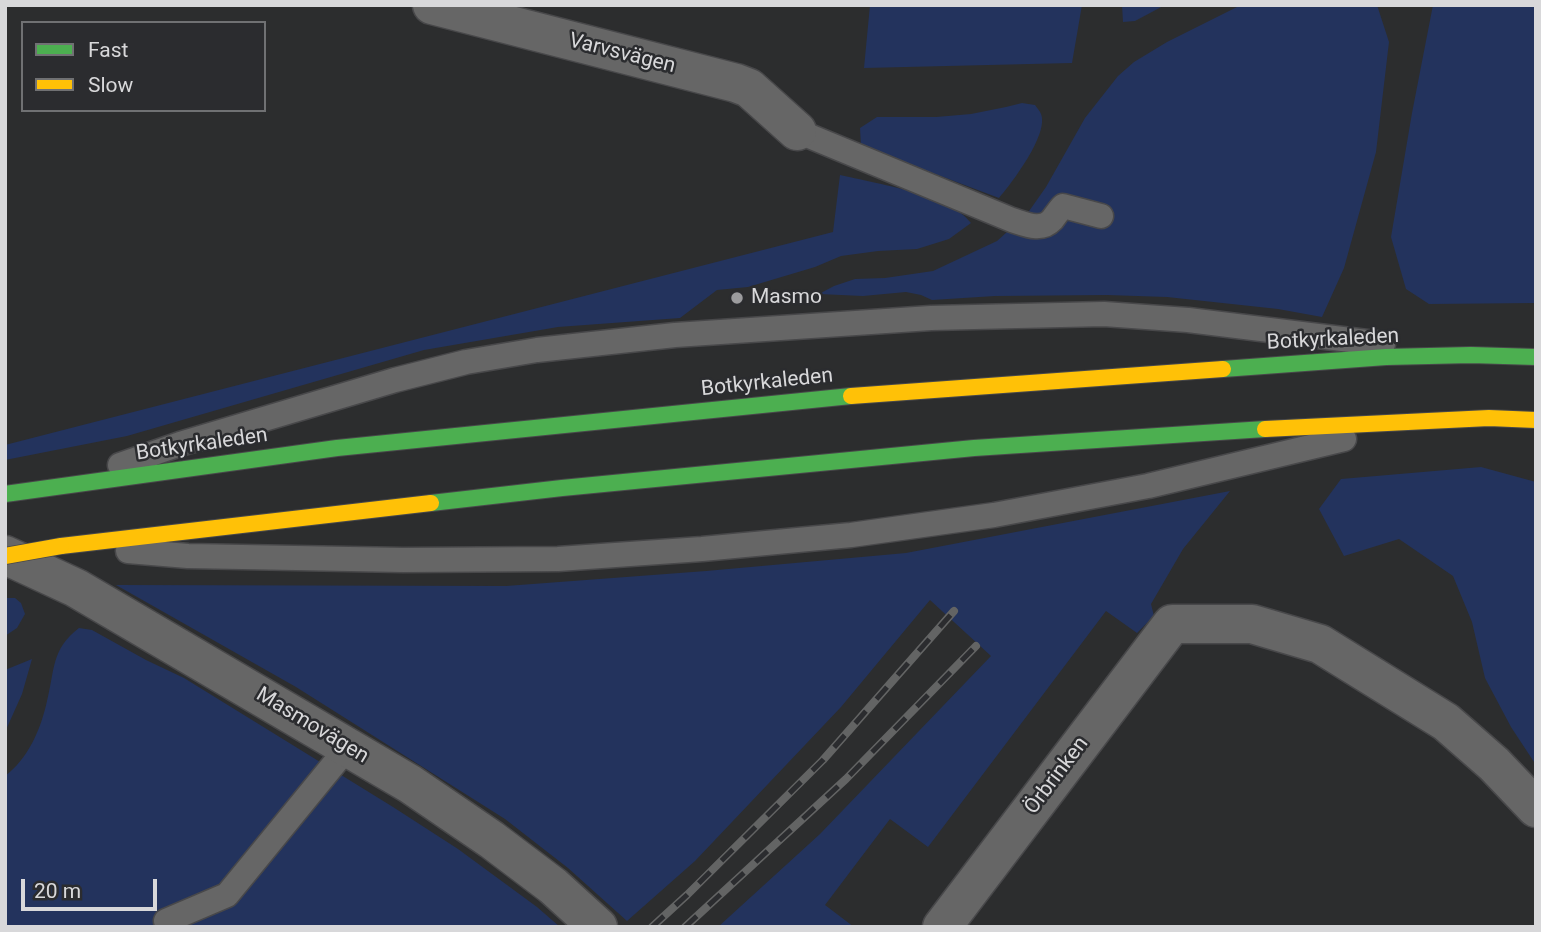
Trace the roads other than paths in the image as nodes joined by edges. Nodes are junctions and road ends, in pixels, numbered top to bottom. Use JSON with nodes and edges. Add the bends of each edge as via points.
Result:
{"nodes":[{"id":1,"x":432,"y":5,"type":"edge"},
{"id":2,"x":797,"y":131,"type":"joint"},
{"id":3,"x":1101,"y":216,"type":"dead end"},
{"id":4,"x":1471,"y":355,"type":"junction"},
{"id":5,"x":1536,"y":357,"type":"edge"},
{"id":6,"x":1536,"y":419,"type":"edge"},
{"id":7,"x":1424,"y":422,"type":"junction"},
{"id":8,"x":62,"y":486,"type":"junction"},
{"id":9,"x":5,"y":494,"type":"edge"},
{"id":10,"x":61,"y":546,"type":"junction"},
{"id":11,"x":5,"y":556,"type":"edge"},
{"id":12,"x":348,"y":747,"type":"junction"},
{"id":13,"x":1536,"y":808,"type":"edge"},
{"id":14,"x":166,"y":921,"type":"dead end"},
{"id":15,"x":598,"y":927,"type":"edge"},
{"id":16,"x":942,"y":927,"type":"edge"}],
"edges":[{"from":1,"to":2,"type":"street","name":"Varvsvägen","via":[[736,83],[760,97]]},
{"from":2,"to":3,"type":"lane","via":[[1033,227],[1051,221],[1063,206]]},
{"from":4,"to":5,"type":"main road","name":"Botkyrkaleden"},
{"from":4,"to":8,"type":"main road","name":"Botkyrkaleden","via":[[1294,363],[822,398],[337,448]]},
{"from":4,"to":8,"type":"lane","via":[[1104,314],[931,318],[675,335],[466,362],[180,444]]},
{"from":6,"to":7,"type":"main road"},
{"from":7,"to":10,"type":"main road","via":[[960,449],[562,488]]},
{"from":7,"to":10,"type":"lane","via":[[1148,486],[994,515],[729,547],[558,559],[404,560],[188,556]]},
{"from":8,"to":9,"type":"main road","name":"Botkyrkaleden"},
{"from":10,"to":11,"type":"main road","bridge":true},
{"from":11,"to":12,"type":"street","name":"Masmovägen","via":[[76,588]]},
{"from":12,"to":14,"type":"lane","via":[[227,895]]},
{"from":12,"to":15,"type":"street","name":"Masmovägen","via":[[492,840]]},
{"from":13,"to":16,"type":"street","name":"Örbrinken","via":[[1446,722],[1320,644],[1252,624],[1172,624]]}]}
